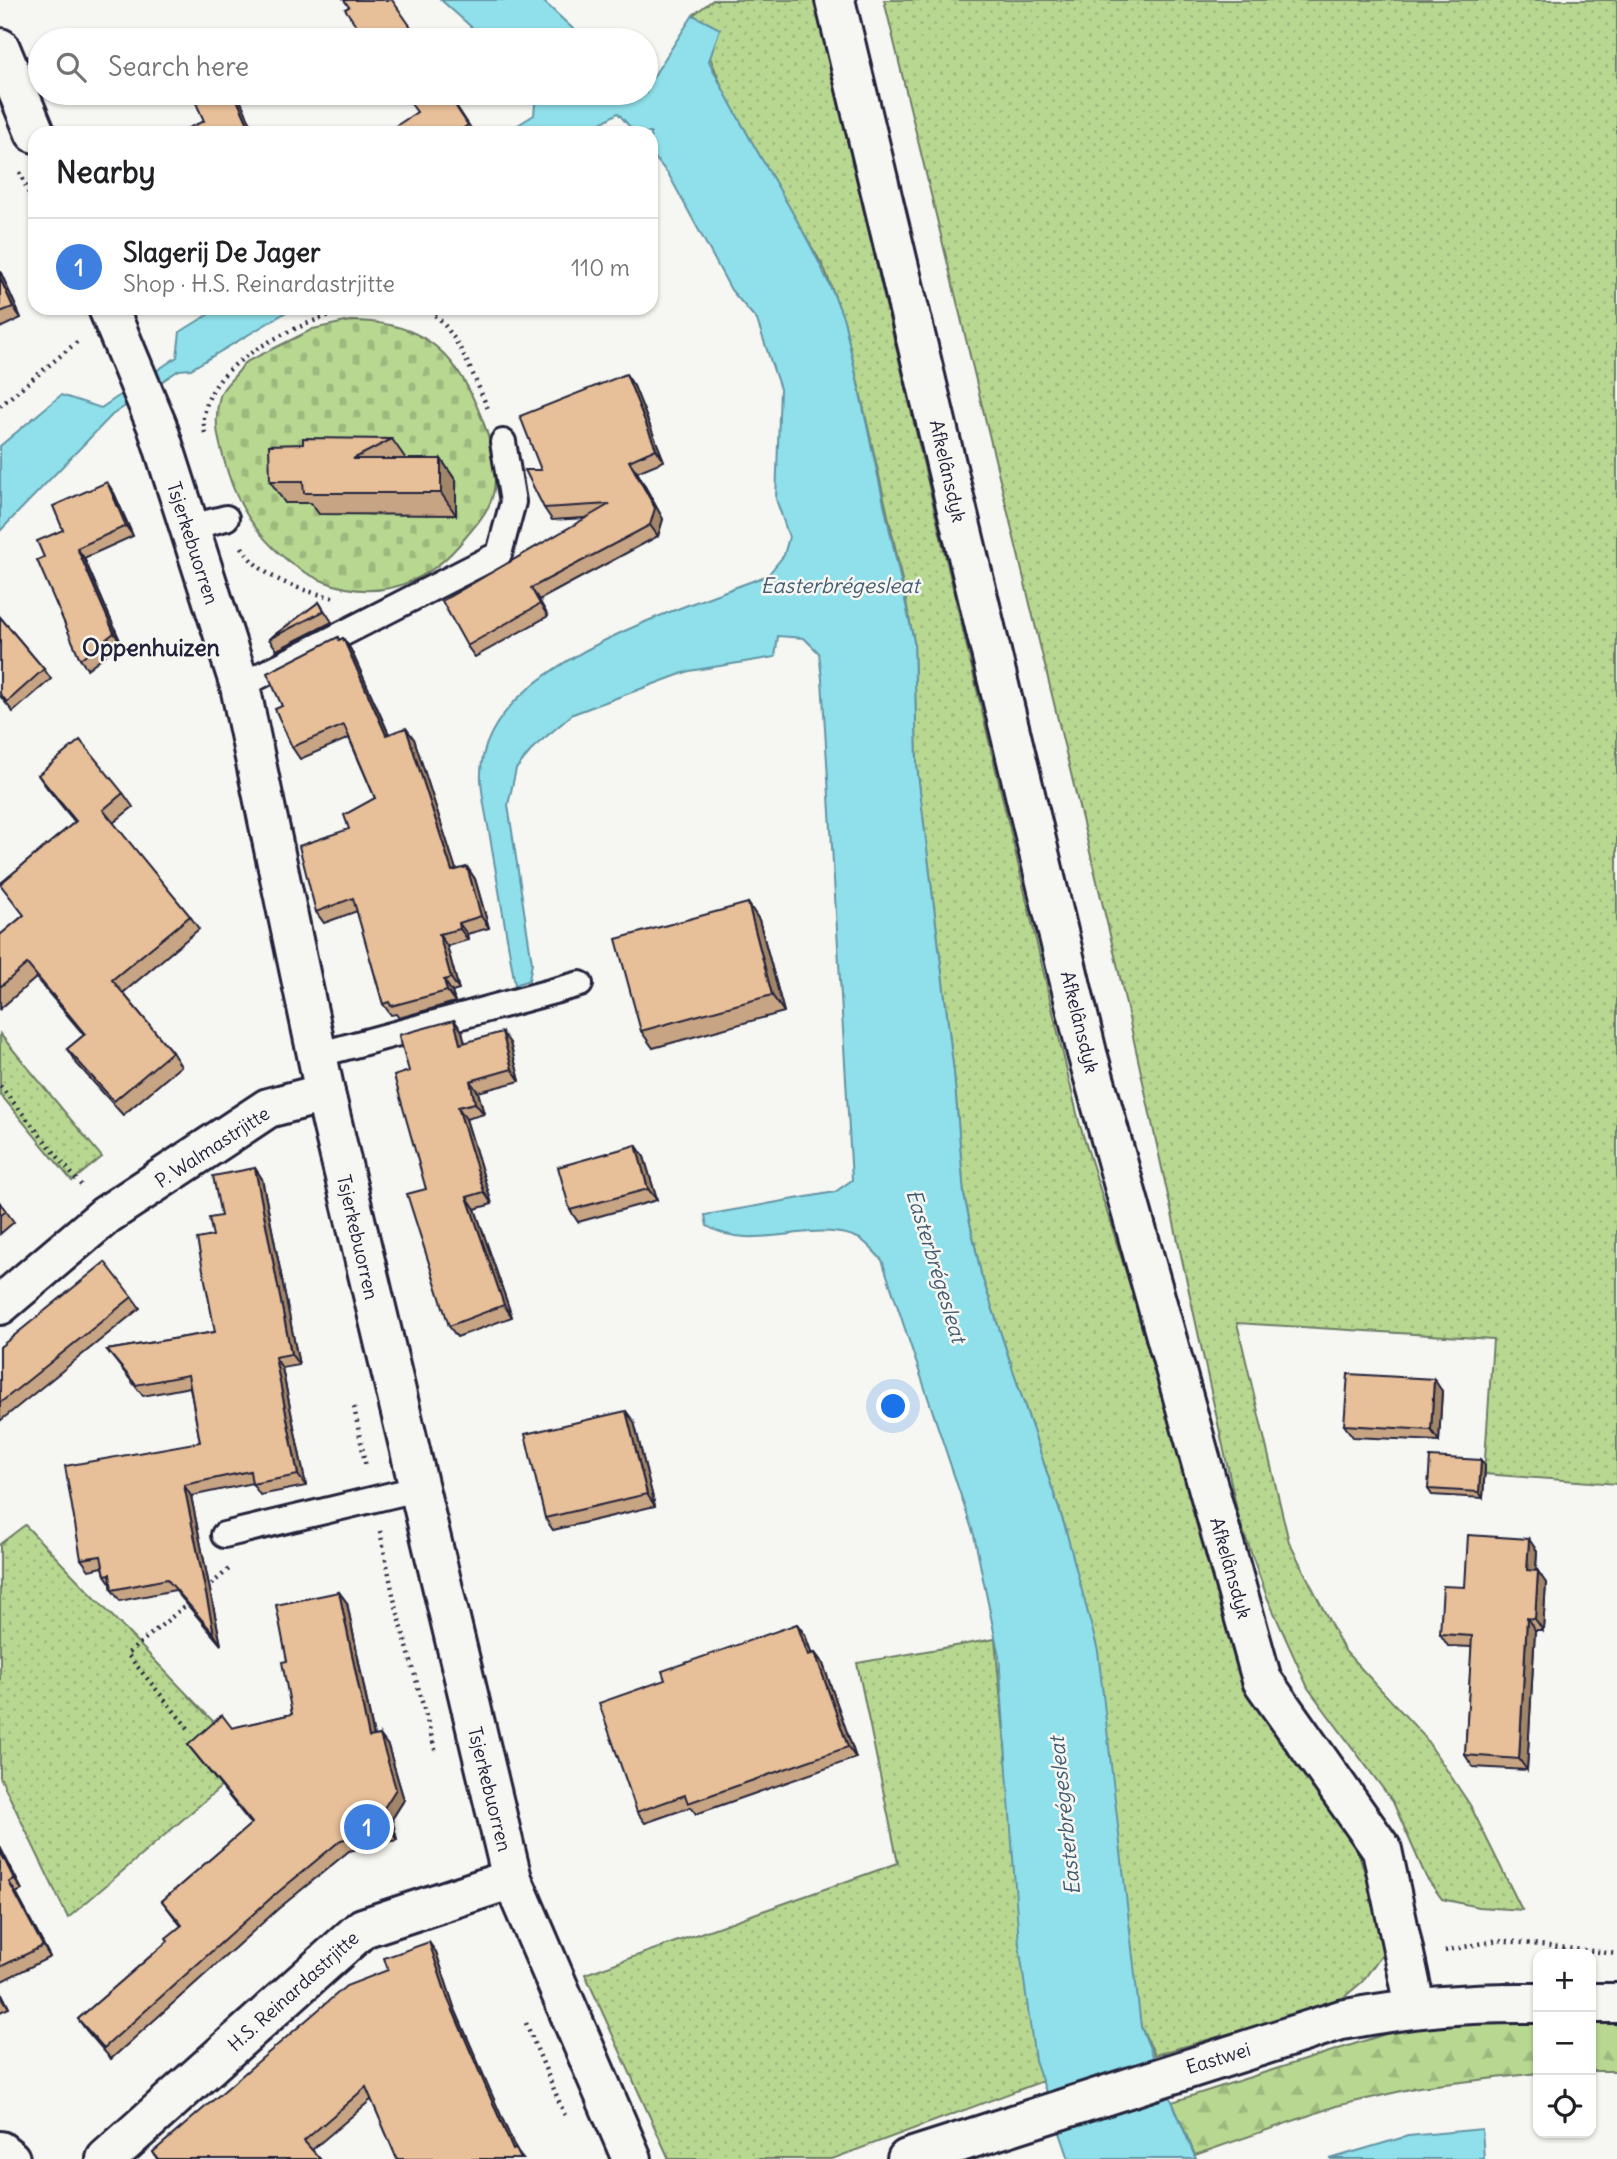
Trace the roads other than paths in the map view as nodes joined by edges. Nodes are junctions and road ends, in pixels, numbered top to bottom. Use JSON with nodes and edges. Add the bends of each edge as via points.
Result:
{"nodes":[{"id":1,"x":835,"y":0,"type":"edge"},
{"id":2,"x":0,"y":48,"type":"edge"},
{"id":3,"x":32,"y":126,"type":"edge"},
{"id":4,"x":111,"y":315,"type":"edge"},
{"id":5,"x":503,"y":442,"type":"road end"},
{"id":6,"x":226,"y":518,"type":"road end"},
{"id":7,"x":187,"y":528,"type":"junction"},
{"id":8,"x":240,"y":686,"type":"junction"},
{"id":9,"x":580,"y":984,"type":"dead end"},
{"id":10,"x":317,"y":1055,"type":"junction"},
{"id":11,"x":325,"y":1093,"type":"junction"},
{"id":12,"x":0,"y":1305,"type":"edge"},
{"id":13,"x":417,"y":1489,"type":"junction"},
{"id":14,"x":224,"y":1535,"type":"road end"},
{"id":15,"x":512,"y":1879,"type":"junction"},
{"id":16,"x":1533,"y":2003,"type":"edge"},
{"id":17,"x":1596,"y":2003,"type":"edge"},
{"id":18,"x":1617,"y":2003,"type":"edge"},
{"id":19,"x":1415,"y":2006,"type":"junction"},
{"id":20,"x":0,"y":2151,"type":"edge"},
{"id":21,"x":10,"y":2159,"type":"edge"},
{"id":22,"x":106,"y":2159,"type":"edge"},
{"id":23,"x":632,"y":2159,"type":"edge"},
{"id":24,"x":907,"y":2159,"type":"edge"}],
"edges":[{"from":1,"to":19,"type":"street","name":"Afkelânsdyk","via":[[1087,1053],[1262,1681],[1382,1850]]},
{"from":2,"to":3,"type":"street"},
{"from":4,"to":7,"type":"street","name":"Tsjerkebuorren","via":[[156,426]]},
{"from":5,"to":8,"type":"lane","via":[[513,502],[499,554]]},
{"from":6,"to":7,"type":"lane"},
{"from":7,"to":8,"type":"street","name":"Tsjerkebuorren"},
{"from":8,"to":10,"type":"street","name":"Tsjerkebuorren"},
{"from":9,"to":10,"type":"lane"},
{"from":10,"to":11,"type":"street","name":"Tsjerkebuorren"},
{"from":11,"to":12,"type":"street","name":"P. Walmastrjitte","via":[[268,1108],[106,1215]]},
{"from":11,"to":13,"type":"street","name":"Tsjerkebuorren"},
{"from":13,"to":14,"type":"lane"},
{"from":13,"to":15,"type":"street","name":"Tsjerkebuorren"},
{"from":15,"to":22,"type":"street","name":"H.S. Reinardastrjitte","via":[[363,1928]]},
{"from":15,"to":23,"type":"street","name":"Tsjerkebuorren"},
{"from":16,"to":19,"type":"street","name":"Eastwei"},
{"from":17,"to":18,"type":"street"},
{"from":19,"to":24,"type":"street","name":"Eastwei","via":[[1341,2020]]},
{"from":20,"to":21,"type":"street"}]}
